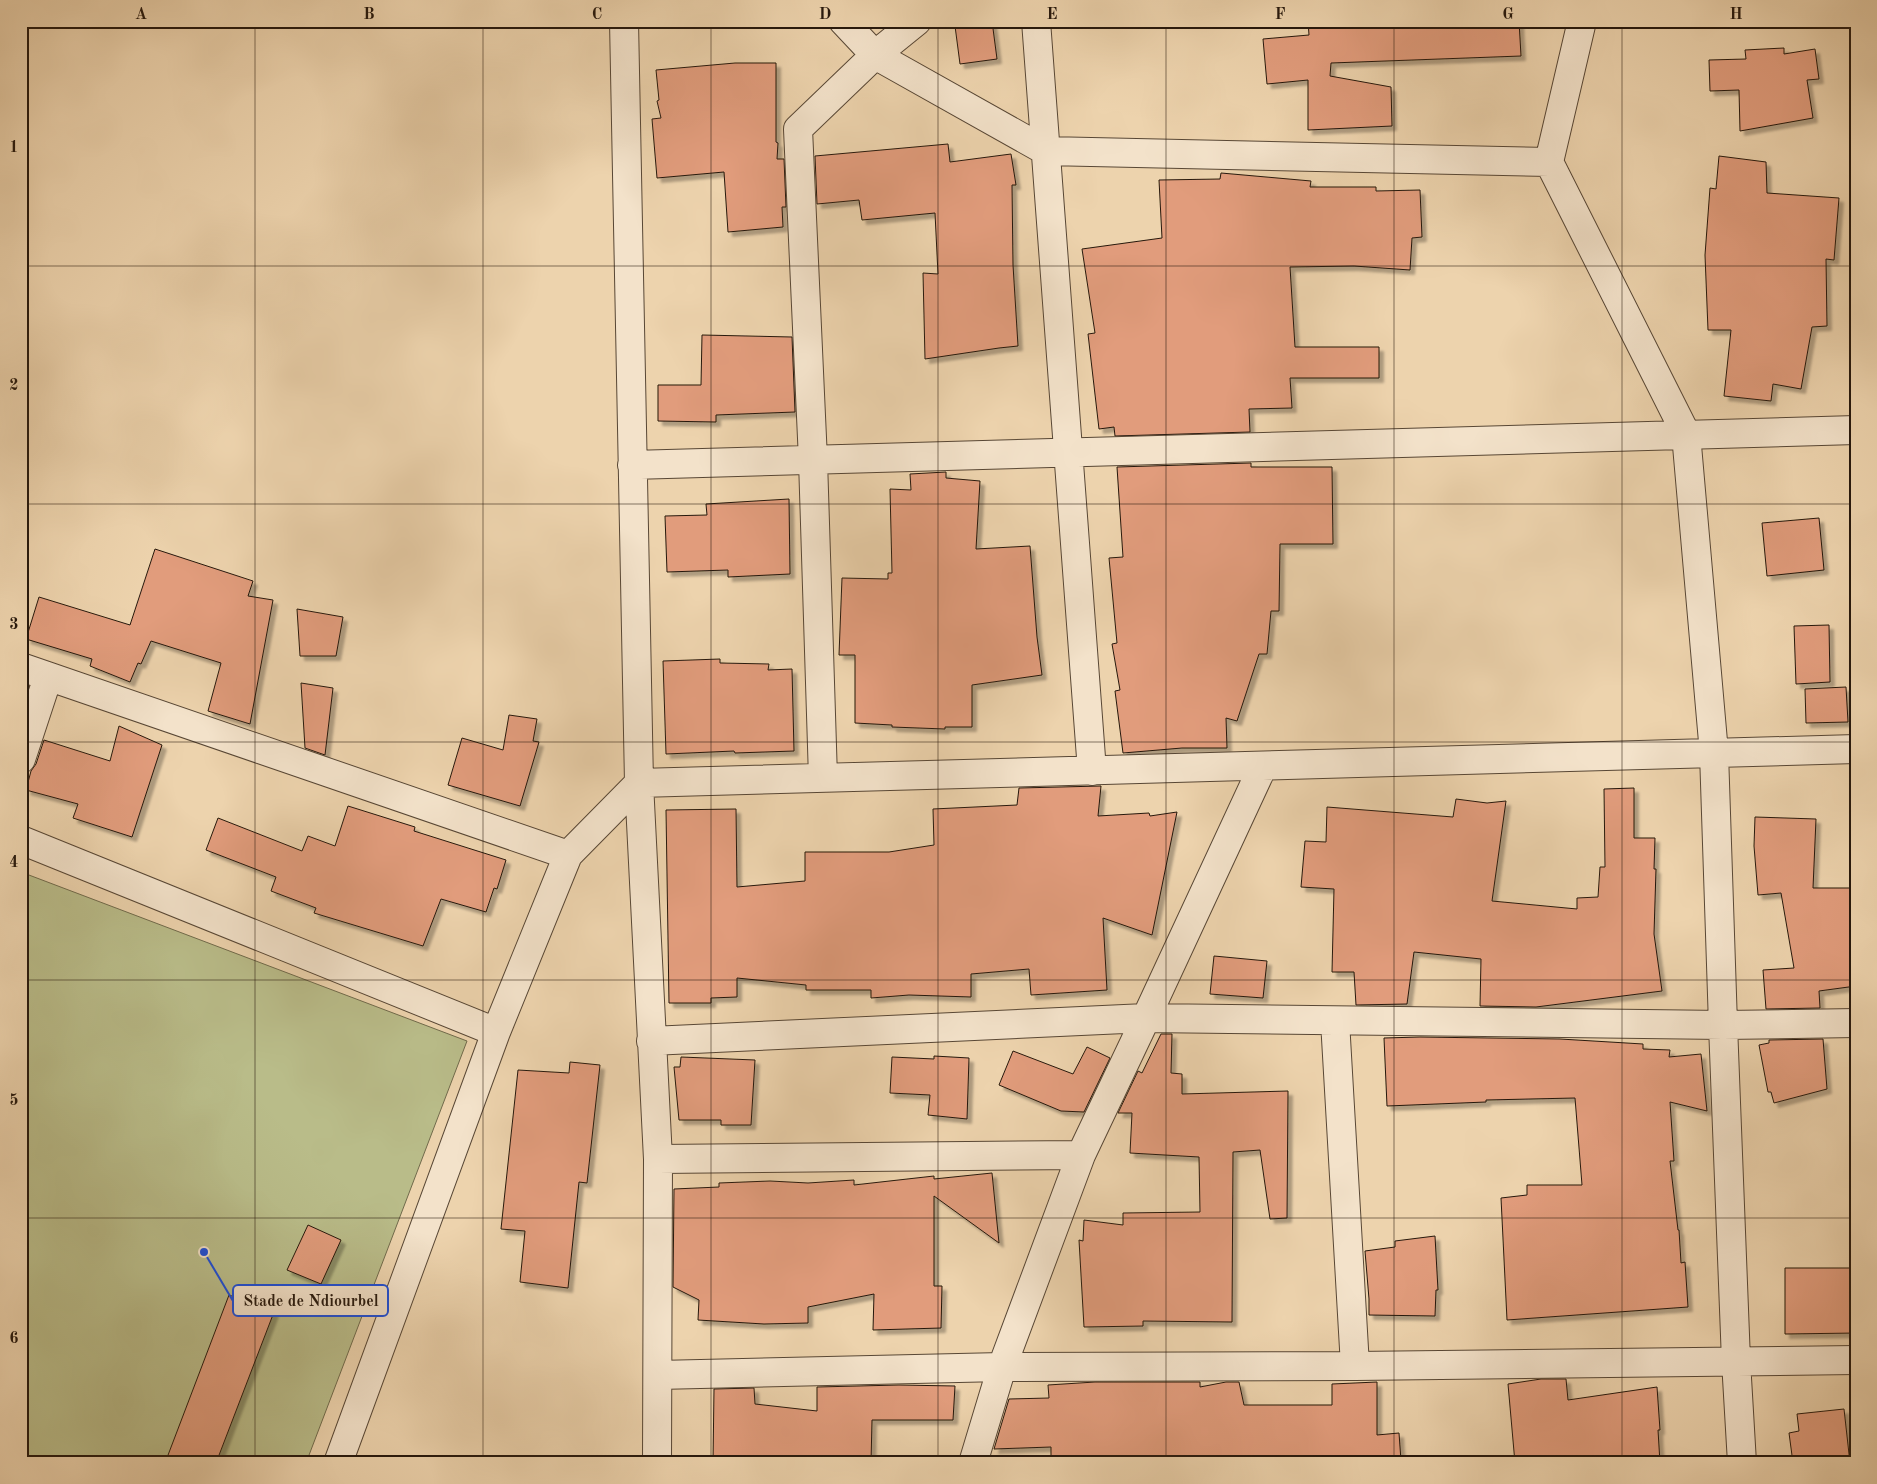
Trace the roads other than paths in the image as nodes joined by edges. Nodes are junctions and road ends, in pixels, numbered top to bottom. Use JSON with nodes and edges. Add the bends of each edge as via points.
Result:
{"nodes":[{"id":1,"x":624,"y":21,"type":"edge"},
{"id":2,"x":843,"y":21,"type":"edge"},
{"id":3,"x":917,"y":21,"type":"edge"},
{"id":4,"x":1036,"y":21,"type":"edge"},
{"id":5,"x":1582,"y":21,"type":"edge"},
{"id":6,"x":874,"y":55,"type":"junction"},
{"id":7,"x":1046,"y":151,"type":"junction"},
{"id":8,"x":1549,"y":162,"type":"junction"},
{"id":9,"x":1856,"y":430,"type":"edge"},
{"id":10,"x":1686,"y":434,"type":"junction"},
{"id":11,"x":1068,"y":452,"type":"junction"},
{"id":12,"x":813,"y":460,"type":"junction"},
{"id":13,"x":632,"y":465,"type":"junction"},
{"id":14,"x":21,"y":667,"type":"edge"},
{"id":15,"x":48,"y":677,"type":"junction"},
{"id":16,"x":1856,"y":749,"type":"edge"},
{"id":17,"x":1714,"y":753,"type":"junction"},
{"id":18,"x":21,"y":759,"type":"edge"},
{"id":19,"x":1264,"y":766,"type":"junction"},
{"id":20,"x":1092,"y":771,"type":"junction"},
{"id":21,"x":823,"y":778,"type":"junction"},
{"id":22,"x":639,"y":783,"type":"junction"},
{"id":23,"x":21,"y":840,"type":"edge"},
{"id":24,"x":568,"y":855,"type":"junction"},
{"id":25,"x":1146,"y":1018,"type":"junction"},
{"id":26,"x":1335,"y":1021,"type":"junction"},
{"id":27,"x":1856,"y":1023,"type":"edge"},
{"id":28,"x":1723,"y":1026,"type":"junction"},
{"id":29,"x":496,"y":1032,"type":"junction"},
{"id":30,"x":651,"y":1041,"type":"junction"},
{"id":31,"x":1081,"y":1155,"type":"junction"},
{"id":32,"x":658,"y":1159,"type":"junction"},
{"id":33,"x":1856,"y":1360,"type":"edge"},
{"id":34,"x":1736,"y":1361,"type":"junction"},
{"id":35,"x":1354,"y":1366,"type":"junction"},
{"id":36,"x":1002,"y":1368,"type":"junction"},
{"id":37,"x":658,"y":1375,"type":"junction"},
{"id":38,"x":338,"y":1463,"type":"edge"},
{"id":39,"x":657,"y":1463,"type":"edge"},
{"id":40,"x":973,"y":1463,"type":"edge"},
{"id":41,"x":1742,"y":1463,"type":"edge"}],
"edges":[{"from":1,"to":13,"type":"street"},
{"from":2,"to":6,"type":"street"},
{"from":3,"to":6,"type":"street"},
{"from":4,"to":7,"type":"street"},
{"from":5,"to":8,"type":"street"},
{"from":6,"to":7,"type":"street"},
{"from":6,"to":12,"type":"street","via":[[798,129]]},
{"from":7,"to":8,"type":"street"},
{"from":7,"to":11,"type":"street"},
{"from":8,"to":10,"type":"street"},
{"from":9,"to":10,"type":"street"},
{"from":10,"to":11,"type":"street"},
{"from":10,"to":17,"type":"street"},
{"from":11,"to":12,"type":"street"},
{"from":11,"to":20,"type":"street"},
{"from":12,"to":13,"type":"street"},
{"from":12,"to":21,"type":"street"},
{"from":13,"to":22,"type":"street"},
{"from":14,"to":15,"type":"street"},
{"from":15,"to":18,"type":"street"},
{"from":15,"to":24,"type":"street"},
{"from":16,"to":17,"type":"street"},
{"from":17,"to":19,"type":"street"},
{"from":17,"to":28,"type":"street"},
{"from":19,"to":20,"type":"street"},
{"from":19,"to":25,"type":"street"},
{"from":20,"to":21,"type":"street"},
{"from":21,"to":22,"type":"street"},
{"from":22,"to":24,"type":"street"},
{"from":22,"to":30,"type":"street"},
{"from":23,"to":29,"type":"street"},
{"from":24,"to":29,"type":"street"},
{"from":25,"to":26,"type":"street"},
{"from":25,"to":30,"type":"street"},
{"from":25,"to":31,"type":"street"},
{"from":26,"to":28,"type":"street"},
{"from":26,"to":35,"type":"street"},
{"from":27,"to":28,"type":"street"},
{"from":28,"to":34,"type":"street"},
{"from":29,"to":38,"type":"street"},
{"from":30,"to":32,"type":"street"},
{"from":31,"to":32,"type":"street"},
{"from":31,"to":36,"type":"street"},
{"from":32,"to":37,"type":"street"},
{"from":33,"to":34,"type":"street"},
{"from":34,"to":35,"type":"street"},
{"from":34,"to":41,"type":"street"},
{"from":35,"to":36,"type":"street"},
{"from":36,"to":37,"type":"street"},
{"from":36,"to":40,"type":"street"},
{"from":37,"to":39,"type":"street"}]}
